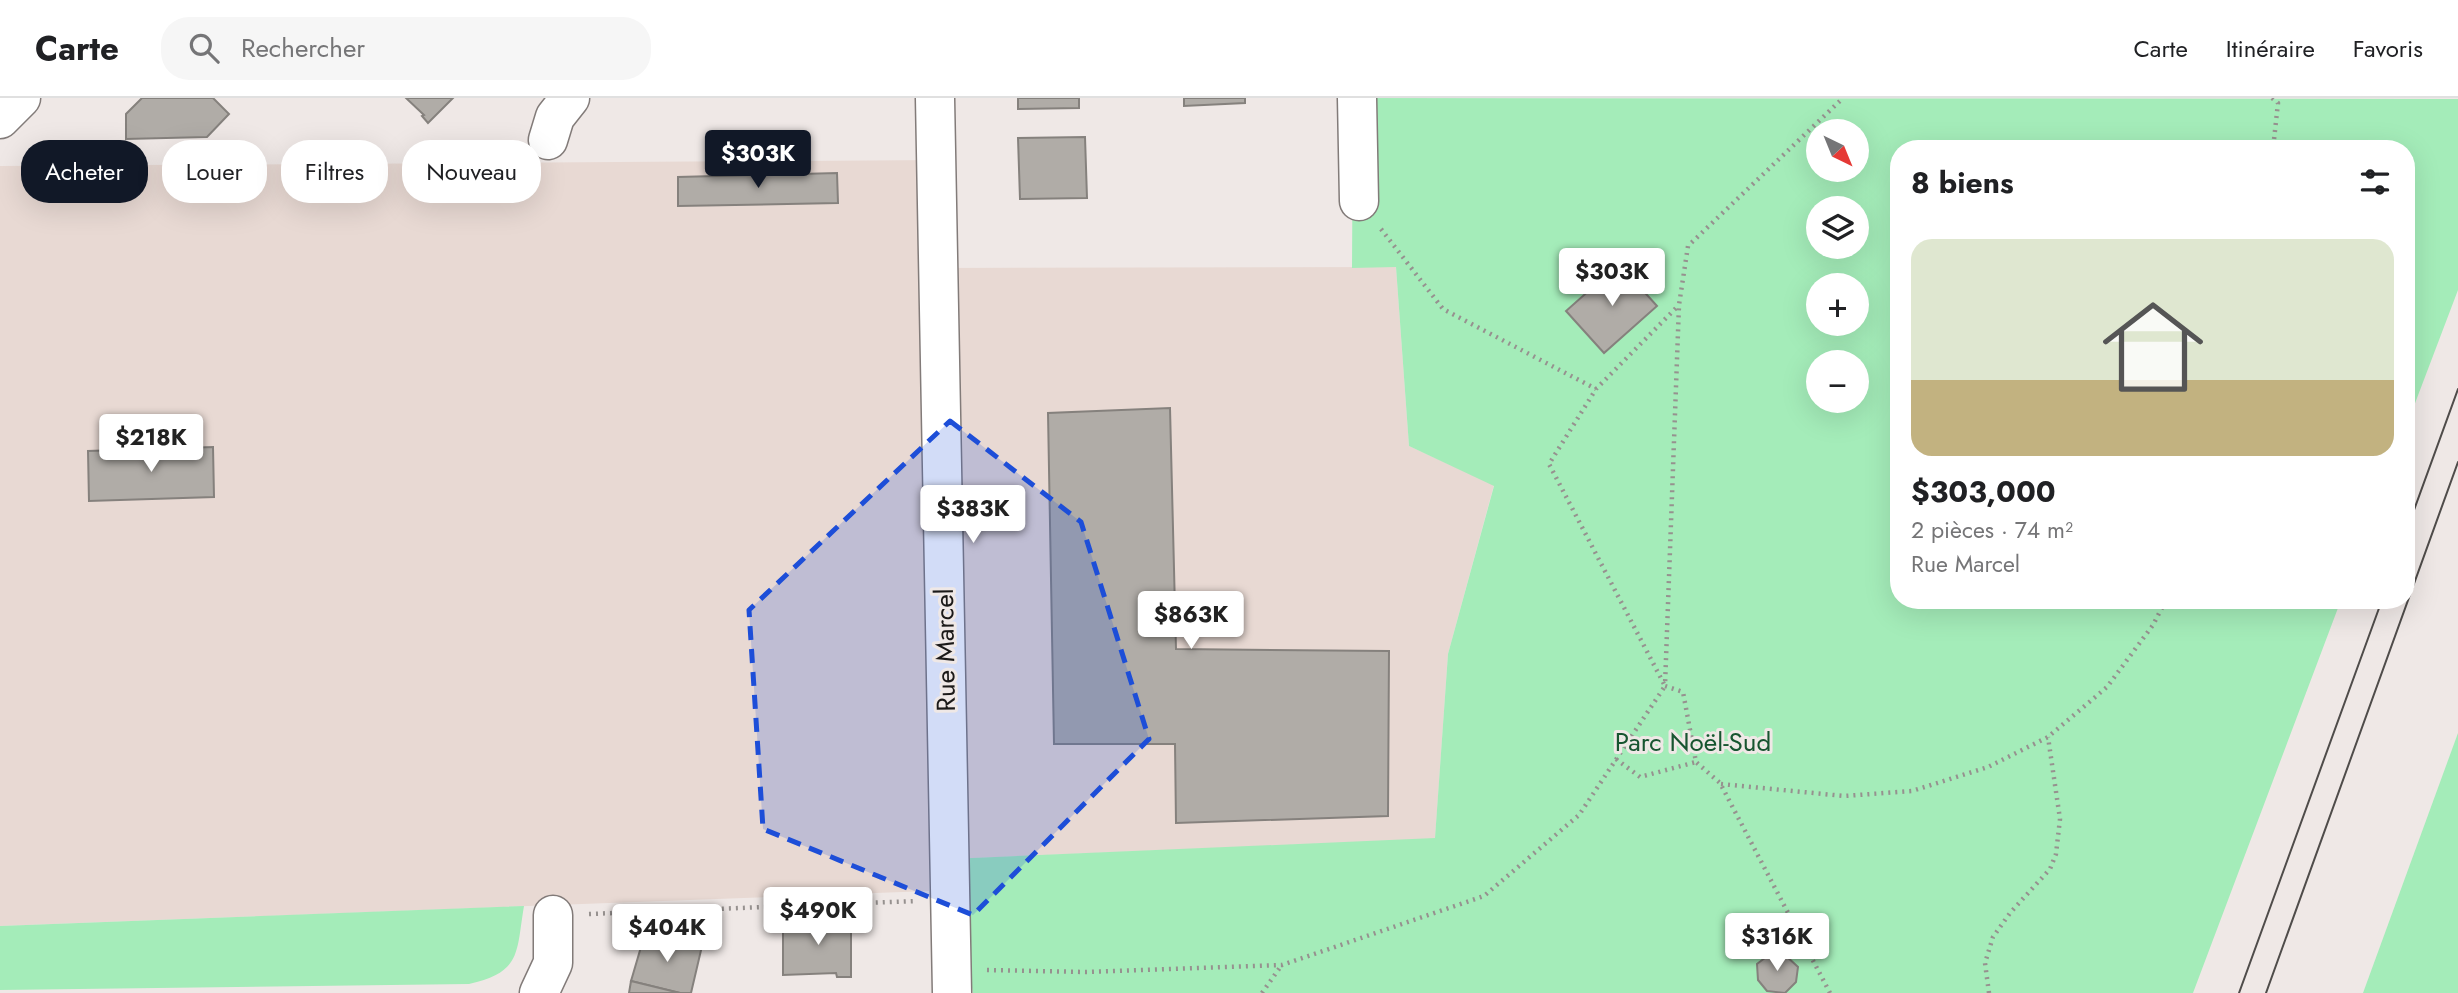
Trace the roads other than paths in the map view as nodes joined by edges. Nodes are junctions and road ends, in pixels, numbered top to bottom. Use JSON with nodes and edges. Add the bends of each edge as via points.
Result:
{"nodes":[{"id":1,"x":21,"y":98,"type":"edge"},
{"id":2,"x":570,"y":98,"type":"edge"},
{"id":3,"x":935,"y":98,"type":"edge"},
{"id":4,"x":1357,"y":98,"type":"edge"},
{"id":5,"x":0,"y":119,"type":"edge"},
{"id":6,"x":548,"y":140,"type":"dead end"},
{"id":7,"x":1359,"y":201,"type":"road end"},
{"id":8,"x":553,"y":915,"type":"road end"},
{"id":9,"x":952,"y":981,"type":"edge"},
{"id":10,"x":538,"y":993,"type":"edge"}],
"edges":[{"from":1,"to":5,"type":"street"},
{"from":2,"to":6,"type":"street","via":[[555,117]]},
{"from":3,"to":9,"type":"street","name":"Rue Marcel"},
{"from":4,"to":7,"type":"street"},
{"from":8,"to":10,"type":"street","via":[[553,963]]}]}
